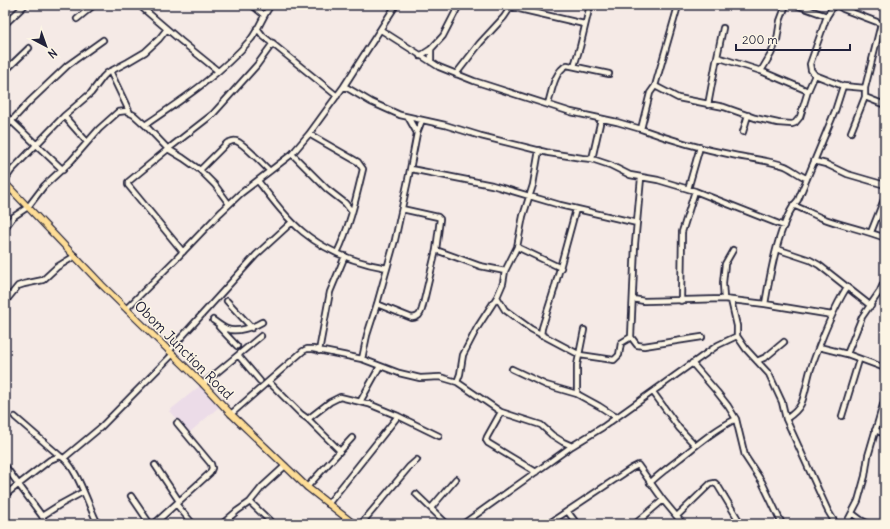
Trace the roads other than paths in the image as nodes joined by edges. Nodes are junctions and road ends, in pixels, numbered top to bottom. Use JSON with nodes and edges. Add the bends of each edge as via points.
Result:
{"nodes":[{"id":1,"x":25,"y":5,"type":"edge"},
{"id":2,"x":94,"y":5,"type":"edge"},
{"id":3,"x":252,"y":5,"type":"edge"},
{"id":4,"x":271,"y":5,"type":"edge"},
{"id":5,"x":396,"y":5,"type":"edge"},
{"id":6,"x":459,"y":5,"type":"edge"},
{"id":7,"x":590,"y":5,"type":"edge"},
{"id":8,"x":677,"y":5,"type":"edge"},
{"id":9,"x":786,"y":5,"type":"edge"},
{"id":10,"x":796,"y":5,"type":"edge"},
{"id":11,"x":834,"y":5,"type":"edge"},
{"id":12,"x":837,"y":5,"type":"edge"},
{"id":13,"x":141,"y":6,"type":"edge"},
{"id":14,"x":511,"y":6,"type":"edge"},
{"id":15,"x":264,"y":15,"type":"junction"},
{"id":16,"x":827,"y":16,"type":"junction"},
{"id":17,"x":77,"y":19,"type":"dead end"},
{"id":18,"x":5,"y":24,"type":"edge"},
{"id":19,"x":584,"y":24,"type":"junction"},
{"id":20,"x":883,"y":25,"type":"edge"},
{"id":21,"x":257,"y":28,"type":"junction"},
{"id":22,"x":723,"y":28,"type":"dead end"},
{"id":23,"x":167,"y":29,"type":"junction"},
{"id":24,"x":380,"y":30,"type":"junction"},
{"id":25,"x":263,"y":36,"type":"junction"},
{"id":26,"x":252,"y":38,"type":"junction"},
{"id":27,"x":103,"y":40,"type":"dead end"},
{"id":28,"x":273,"y":43,"type":"junction"},
{"id":29,"x":29,"y":48,"type":"dead end"},
{"id":30,"x":431,"y":49,"type":"junction"},
{"id":31,"x":420,"y":56,"type":"junction"},
{"id":32,"x":718,"y":57,"type":"junction"},
{"id":33,"x":431,"y":62,"type":"junction"},
{"id":34,"x":574,"y":66,"type":"junction"},
{"id":35,"x":5,"y":71,"type":"edge"},
{"id":36,"x":110,"y":71,"type":"junction"},
{"id":37,"x":218,"y":71,"type":"junction"},
{"id":38,"x":761,"y":71,"type":"junction"},
{"id":39,"x":456,"y":74,"type":"junction"},
{"id":40,"x":609,"y":74,"type":"dead end"},
{"id":41,"x":815,"y":75,"type":"junction"},
{"id":42,"x":344,"y":86,"type":"junction"},
{"id":43,"x":655,"y":86,"type":"junction"},
{"id":44,"x":843,"y":86,"type":"junction"},
{"id":45,"x":864,"y":88,"type":"junction"},
{"id":46,"x":808,"y":91,"type":"junction"},
{"id":47,"x":337,"y":96,"type":"junction"},
{"id":48,"x":865,"y":97,"type":"junction"},
{"id":49,"x":548,"y":104,"type":"junction"},
{"id":50,"x":708,"y":104,"type":"junction"},
{"id":51,"x":885,"y":105,"type":"edge"},
{"id":52,"x":130,"y":113,"type":"junction"},
{"id":53,"x":5,"y":115,"type":"edge"},
{"id":54,"x":748,"y":115,"type":"junction"},
{"id":55,"x":64,"y":116,"type":"junction"},
{"id":56,"x":408,"y":117,"type":"junction"},
{"id":57,"x":601,"y":119,"type":"junction"},
{"id":58,"x":422,"y":120,"type":"junction"},
{"id":59,"x":12,"y":121,"type":"junction"},
{"id":60,"x":145,"y":124,"type":"junction"},
{"id":61,"x":5,"y":128,"type":"edge"},
{"id":62,"x":641,"y":129,"type":"junction"},
{"id":63,"x":743,"y":132,"type":"dead end"},
{"id":64,"x":851,"y":132,"type":"dead end"},
{"id":65,"x":417,"y":133,"type":"junction"},
{"id":66,"x":309,"y":134,"type":"junction"},
{"id":67,"x":87,"y":142,"type":"junction"},
{"id":68,"x":37,"y":145,"type":"junction"},
{"id":69,"x":700,"y":147,"type":"junction"},
{"id":70,"x":168,"y":149,"type":"junction"},
{"id":71,"x":539,"y":150,"type":"junction"},
{"id":72,"x":292,"y":154,"type":"junction"},
{"id":73,"x":592,"y":159,"type":"junction"},
{"id":74,"x":814,"y":161,"type":"junction"},
{"id":75,"x":410,"y":169,"type":"junction"},
{"id":76,"x":63,"y":170,"type":"junction"},
{"id":77,"x":200,"y":170,"type":"junction"},
{"id":78,"x":270,"y":171,"type":"junction"},
{"id":79,"x":641,"y":178,"type":"junction"},
{"id":80,"x":806,"y":178,"type":"junction"},
{"id":81,"x":5,"y":180,"type":"edge"},
{"id":82,"x":258,"y":181,"type":"junction"},
{"id":83,"x":5,"y":183,"type":"edge"},
{"id":84,"x":885,"y":185,"type":"edge"},
{"id":85,"x":688,"y":189,"type":"junction"},
{"id":86,"x":11,"y":190,"type":"junction"},
{"id":87,"x":695,"y":191,"type":"junction"},
{"id":88,"x":5,"y":195,"type":"edge"},
{"id":89,"x":531,"y":196,"type":"junction"},
{"id":90,"x":885,"y":197,"type":"edge"},
{"id":91,"x":345,"y":203,"type":"junction"},
{"id":92,"x":229,"y":204,"type":"junction"},
{"id":93,"x":354,"y":204,"type":"junction"},
{"id":94,"x":793,"y":205,"type":"junction"},
{"id":95,"x":28,"y":207,"type":"junction"},
{"id":96,"x":402,"y":209,"type":"junction"},
{"id":97,"x":576,"y":209,"type":"junction"},
{"id":98,"x":352,"y":212,"type":"junction"},
{"id":99,"x":292,"y":222,"type":"junction"},
{"id":100,"x":637,"y":223,"type":"junction"},
{"id":101,"x":784,"y":226,"type":"junction"},
{"id":102,"x":5,"y":228,"type":"edge"},
{"id":103,"x":871,"y":232,"type":"junction"},
{"id":104,"x":885,"y":238,"type":"edge"},
{"id":105,"x":517,"y":247,"type":"junction"},
{"id":106,"x":777,"y":249,"type":"junction"},
{"id":107,"x":436,"y":250,"type":"junction"},
{"id":108,"x":733,"y":250,"type":"dead end"},
{"id":109,"x":183,"y":252,"type":"junction"},
{"id":110,"x":337,"y":253,"type":"junction"},
{"id":111,"x":75,"y":256,"type":"junction"},
{"id":112,"x":345,"y":256,"type":"junction"},
{"id":113,"x":387,"y":268,"type":"junction"},
{"id":114,"x":560,"y":268,"type":"junction"},
{"id":115,"x":505,"y":271,"type":"junction"},
{"id":116,"x":885,"y":280,"type":"edge"},
{"id":117,"x":847,"y":287,"type":"junction"},
{"id":118,"x":497,"y":297,"type":"junction"},
{"id":119,"x":633,"y":299,"type":"junction"},
{"id":120,"x":724,"y":299,"type":"junction"},
{"id":121,"x":731,"y":300,"type":"junction"},
{"id":122,"x":227,"y":301,"type":"dead end"},
{"id":123,"x":681,"y":301,"type":"junction"},
{"id":124,"x":5,"y":302,"type":"edge"},
{"id":125,"x":377,"y":304,"type":"junction"},
{"id":126,"x":765,"y":304,"type":"junction"},
{"id":127,"x":871,"y":306,"type":"junction"},
{"id":128,"x":128,"y":310,"type":"junction"},
{"id":129,"x":205,"y":312,"type":"junction"},
{"id":130,"x":832,"y":315,"type":"junction"},
{"id":131,"x":213,"y":320,"type":"junction"},
{"id":132,"x":262,"y":322,"type":"dead end"},
{"id":133,"x":252,"y":328,"type":"junction"},
{"id":134,"x":584,"y":330,"type":"dead end"},
{"id":135,"x":541,"y":335,"type":"junction"},
{"id":136,"x":261,"y":336,"type":"dead end"},
{"id":137,"x":737,"y":336,"type":"junction"},
{"id":138,"x":631,"y":337,"type":"junction"},
{"id":139,"x":702,"y":337,"type":"dead end"},
{"id":140,"x":784,"y":342,"type":"dead end"},
{"id":141,"x":237,"y":346,"type":"dead end"},
{"id":142,"x":820,"y":347,"type":"junction"},
{"id":143,"x":319,"y":351,"type":"junction"},
{"id":144,"x":171,"y":353,"type":"junction"},
{"id":145,"x":847,"y":354,"type":"junction"},
{"id":146,"x":238,"y":355,"type":"junction"},
{"id":147,"x":580,"y":356,"type":"junction"},
{"id":148,"x":362,"y":359,"type":"junction"},
{"id":149,"x":859,"y":360,"type":"junction"},
{"id":150,"x":757,"y":361,"type":"junction"},
{"id":151,"x":692,"y":363,"type":"junction"},
{"id":152,"x":380,"y":366,"type":"junction"},
{"id":153,"x":885,"y":368,"type":"edge"},
{"id":154,"x":512,"y":369,"type":"dead end"},
{"id":155,"x":260,"y":381,"type":"dead end"},
{"id":156,"x":269,"y":382,"type":"junction"},
{"id":157,"x":457,"y":382,"type":"junction"},
{"id":158,"x":203,"y":384,"type":"junction"},
{"id":159,"x":653,"y":392,"type":"junction"},
{"id":160,"x":577,"y":394,"type":"junction"},
{"id":161,"x":885,"y":398,"type":"edge"},
{"id":162,"x":360,"y":402,"type":"junction"},
{"id":163,"x":501,"y":412,"type":"junction"},
{"id":164,"x":230,"y":414,"type":"junction"},
{"id":165,"x":398,"y":416,"type":"junction"},
{"id":166,"x":842,"y":416,"type":"dead end"},
{"id":167,"x":15,"y":417,"type":"dead end"},
{"id":168,"x":616,"y":417,"type":"junction"},
{"id":169,"x":308,"y":419,"type":"junction"},
{"id":170,"x":736,"y":419,"type":"junction"},
{"id":171,"x":786,"y":419,"type":"junction"},
{"id":172,"x":177,"y":423,"type":"dead end"},
{"id":173,"x":875,"y":430,"type":"junction"},
{"id":174,"x":885,"y":434,"type":"edge"},
{"id":175,"x":439,"y":436,"type":"dead end"},
{"id":176,"x":352,"y":438,"type":"dead end"},
{"id":177,"x":572,"y":446,"type":"junction"},
{"id":178,"x":695,"y":446,"type":"junction"},
{"id":179,"x":340,"y":451,"type":"junction"},
{"id":180,"x":62,"y":457,"type":"junction"},
{"id":181,"x":417,"y":460,"type":"dead end"},
{"id":182,"x":155,"y":465,"type":"dead end"},
{"id":183,"x":5,"y":466,"type":"edge"},
{"id":184,"x":285,"y":466,"type":"junction"},
{"id":185,"x":536,"y":472,"type":"junction"},
{"id":186,"x":456,"y":479,"type":"dead end"},
{"id":187,"x":650,"y":483,"type":"junction"},
{"id":188,"x":19,"y":485,"type":"junction"},
{"id":189,"x":308,"y":487,"type":"junction"},
{"id":190,"x":83,"y":492,"type":"junction"},
{"id":191,"x":5,"y":494,"type":"edge"},
{"id":192,"x":416,"y":494,"type":"dead end"},
{"id":193,"x":131,"y":496,"type":"dead end"},
{"id":194,"x":662,"y":500,"type":"junction"},
{"id":195,"x":250,"y":502,"type":"junction"},
{"id":196,"x":178,"y":503,"type":"junction"},
{"id":197,"x":328,"y":504,"type":"junction"},
{"id":198,"x":431,"y":508,"type":"junction"},
{"id":199,"x":568,"y":512,"type":"junction"},
{"id":200,"x":853,"y":514,"type":"junction"},
{"id":201,"x":42,"y":516,"type":"junction"},
{"id":202,"x":677,"y":516,"type":"junction"},
{"id":203,"x":44,"y":524,"type":"edge"},
{"id":204,"x":98,"y":524,"type":"edge"},
{"id":205,"x":150,"y":524,"type":"edge"},
{"id":206,"x":154,"y":524,"type":"edge"},
{"id":207,"x":193,"y":524,"type":"edge"},
{"id":208,"x":223,"y":524,"type":"edge"},
{"id":209,"x":272,"y":524,"type":"edge"},
{"id":210,"x":354,"y":524,"type":"edge"},
{"id":211,"x":361,"y":524,"type":"edge"},
{"id":212,"x":447,"y":524,"type":"edge"},
{"id":213,"x":463,"y":524,"type":"edge"},
{"id":214,"x":548,"y":524,"type":"edge"},
{"id":215,"x":577,"y":524,"type":"edge"},
{"id":216,"x":635,"y":524,"type":"edge"},
{"id":217,"x":683,"y":524,"type":"edge"},
{"id":218,"x":741,"y":524,"type":"edge"},
{"id":219,"x":782,"y":524,"type":"edge"},
{"id":220,"x":837,"y":524,"type":"edge"},
{"id":221,"x":846,"y":524,"type":"edge"},
{"id":222,"x":869,"y":524,"type":"edge"}],
"edges":[{"from":1,"to":18,"type":"street"},
{"from":2,"to":17,"type":"street"},
{"from":3,"to":15,"type":"street"},
{"from":4,"to":15,"type":"street"},
{"from":5,"to":24,"type":"street"},
{"from":6,"to":30,"type":"street","via":[[443,36]]},
{"from":7,"to":19,"type":"street"},
{"from":8,"to":43,"type":"street"},
{"from":9,"to":38,"type":"street","via":[[777,40]]},
{"from":10,"to":16,"type":"street"},
{"from":11,"to":16,"type":"street"},
{"from":12,"to":20,"type":"street"},
{"from":13,"to":23,"type":"street"},
{"from":14,"to":19,"type":"street"},
{"from":14,"to":39,"type":"street"},
{"from":15,"to":21,"type":"street"},
{"from":16,"to":41,"type":"street","via":[[810,64]]},
{"from":19,"to":34,"type":"street"},
{"from":20,"to":45,"type":"street"},
{"from":21,"to":25,"type":"street"},
{"from":21,"to":26,"type":"street"},
{"from":22,"to":32,"type":"street"},
{"from":23,"to":36,"type":"street","via":[[145,52]]},
{"from":23,"to":37,"type":"street"},
{"from":24,"to":31,"type":"street"},
{"from":24,"to":42,"type":"street"},
{"from":25,"to":26,"type":"street"},
{"from":25,"to":28,"type":"street"},
{"from":26,"to":37,"type":"street"},
{"from":27,"to":59,"type":"street","via":[[68,66]]},
{"from":28,"to":47,"type":"street"},
{"from":28,"to":70,"type":"street","via":[[213,114]]},
{"from":29,"to":35,"type":"street"},
{"from":30,"to":31,"type":"street"},
{"from":30,"to":33,"type":"street"},
{"from":31,"to":33,"type":"street"},
{"from":32,"to":38,"type":"street"},
{"from":32,"to":50,"type":"street"},
{"from":33,"to":39,"type":"street"},
{"from":34,"to":40,"type":"street"},
{"from":34,"to":49,"type":"street","via":[[567,65],[560,72]]},
{"from":36,"to":52,"type":"street"},
{"from":36,"to":55,"type":"street","via":[[102,77],[91,93]]},
{"from":37,"to":60,"type":"street"},
{"from":38,"to":46,"type":"street"},
{"from":39,"to":49,"type":"street"},
{"from":41,"to":44,"type":"street"},
{"from":41,"to":46,"type":"street"},
{"from":42,"to":47,"type":"street"},
{"from":42,"to":56,"type":"street","via":[[383,109]]},
{"from":43,"to":50,"type":"street","via":[[678,98]]},
{"from":43,"to":62,"type":"street","via":[[650,93]]},
{"from":44,"to":45,"type":"street"},
{"from":44,"to":74,"type":"street"},
{"from":45,"to":48,"type":"street"},
{"from":46,"to":54,"type":"street","via":[[796,123],[778,123]]},
{"from":47,"to":66,"type":"street"},
{"from":48,"to":51,"type":"street"},
{"from":48,"to":64,"type":"street"},
{"from":49,"to":57,"type":"street"},
{"from":50,"to":54,"type":"street"},
{"from":52,"to":60,"type":"street"},
{"from":52,"to":67,"type":"street","via":[[118,112]]},
{"from":53,"to":59,"type":"street"},
{"from":54,"to":63,"type":"street"},
{"from":55,"to":67,"type":"street"},
{"from":55,"to":68,"type":"street"},
{"from":56,"to":58,"type":"street"},
{"from":56,"to":65,"type":"street"},
{"from":57,"to":62,"type":"street"},
{"from":57,"to":73,"type":"street"},
{"from":58,"to":65,"type":"street"},
{"from":58,"to":71,"type":"street"},
{"from":59,"to":61,"type":"street"},
{"from":59,"to":68,"type":"street"},
{"from":60,"to":70,"type":"street"},
{"from":62,"to":69,"type":"street"},
{"from":65,"to":75,"type":"street"},
{"from":66,"to":72,"type":"street"},
{"from":66,"to":93,"type":"street","via":[[362,165]]},
{"from":67,"to":76,"type":"street"},
{"from":68,"to":76,"type":"street"},
{"from":68,"to":81,"type":"street"},
{"from":69,"to":80,"type":"street","via":[[781,165]]},
{"from":69,"to":85,"type":"street"},
{"from":70,"to":77,"type":"street"},
{"from":70,"to":109,"type":"street","via":[[130,180],[128,185]]},
{"from":71,"to":73,"type":"street"},
{"from":71,"to":89,"type":"street"},
{"from":72,"to":78,"type":"street"},
{"from":72,"to":91,"type":"street"},
{"from":73,"to":79,"type":"street"},
{"from":74,"to":80,"type":"street"},
{"from":74,"to":84,"type":"street"},
{"from":75,"to":89,"type":"street"},
{"from":75,"to":96,"type":"street"},
{"from":76,"to":95,"type":"street","via":[[44,186]]},
{"from":77,"to":78,"type":"street","via":[[227,144],[238,141]]},
{"from":77,"to":92,"type":"street"},
{"from":78,"to":82,"type":"street"},
{"from":79,"to":85,"type":"street"},
{"from":79,"to":100,"type":"street"},
{"from":80,"to":94,"type":"street","via":[[798,200]]},
{"from":82,"to":92,"type":"street"},
{"from":82,"to":99,"type":"street"},
{"from":83,"to":86,"type":"main road","name":"Obom Junction Road"},
{"from":85,"to":87,"type":"street"},
{"from":86,"to":88,"type":"street"},
{"from":86,"to":95,"type":"main road","name":"Obom Junction Road"},
{"from":87,"to":101,"type":"street"},
{"from":87,"to":123,"type":"street","via":[[682,232]]},
{"from":89,"to":97,"type":"street"},
{"from":89,"to":105,"type":"street","via":[[523,216]]},
{"from":90,"to":103,"type":"street"},
{"from":91,"to":93,"type":"street"},
{"from":91,"to":98,"type":"street"},
{"from":92,"to":109,"type":"street"},
{"from":93,"to":98,"type":"street"},
{"from":94,"to":101,"type":"street"},
{"from":94,"to":103,"type":"street","via":[[822,218]]},
{"from":95,"to":102,"type":"street","via":[[13,217]]},
{"from":95,"to":111,"type":"main road","name":"Obom Junction Road"},
{"from":96,"to":107,"type":"street","via":[[440,219]]},
{"from":96,"to":113,"type":"street"},
{"from":97,"to":100,"type":"street"},
{"from":97,"to":114,"type":"street"},
{"from":98,"to":110,"type":"street","via":[[345,237]]},
{"from":99,"to":110,"type":"street","via":[[316,241]]},
{"from":99,"to":129,"type":"street","via":[[256,255]]},
{"from":100,"to":119,"type":"street"},
{"from":101,"to":106,"type":"street"},
{"from":103,"to":104,"type":"street"},
{"from":105,"to":114,"type":"street"},
{"from":105,"to":115,"type":"street"},
{"from":106,"to":117,"type":"street","via":[[810,260]]},
{"from":106,"to":126,"type":"street"},
{"from":107,"to":115,"type":"street","via":[[480,266]]},
{"from":107,"to":125,"type":"street","via":[[420,315],[412,318]]},
{"from":108,"to":120,"type":"street","via":[[725,264]]},
{"from":109,"to":128,"type":"street","via":[[128,307]]},
{"from":110,"to":112,"type":"street"},
{"from":111,"to":124,"type":"street","via":[[43,280],[18,286]]},
{"from":111,"to":128,"type":"main road","name":"Obom Junction Road"},
{"from":112,"to":113,"type":"street"},
{"from":112,"to":143,"type":"street","via":[[330,292]]},
{"from":113,"to":125,"type":"street"},
{"from":114,"to":135,"type":"street"},
{"from":115,"to":118,"type":"street"},
{"from":116,"to":127,"type":"street"},
{"from":117,"to":127,"type":"street"},
{"from":117,"to":130,"type":"street"},
{"from":118,"to":135,"type":"street","via":[[505,310]]},
{"from":118,"to":157,"type":"street","via":[[463,355]]},
{"from":119,"to":123,"type":"street"},
{"from":119,"to":138,"type":"street"},
{"from":120,"to":121,"type":"street"},
{"from":120,"to":123,"type":"street"},
{"from":121,"to":126,"type":"street"},
{"from":121,"to":137,"type":"street"},
{"from":122,"to":133,"type":"street"},
{"from":125,"to":148,"type":"street"},
{"from":126,"to":130,"type":"street"},
{"from":127,"to":145,"type":"street","via":[[860,322]]},
{"from":128,"to":144,"type":"main road","name":"Obom Junction Road"},
{"from":129,"to":131,"type":"street"},
{"from":129,"to":144,"type":"street"},
{"from":130,"to":142,"type":"street"},
{"from":131,"to":133,"type":"street","via":[[229,330]]},
{"from":131,"to":141,"type":"street"},
{"from":132,"to":133,"type":"street"},
{"from":134,"to":147,"type":"street"},
{"from":135,"to":147,"type":"street"},
{"from":136,"to":146,"type":"street"},
{"from":137,"to":150,"type":"street","via":[[740,343]]},
{"from":137,"to":151,"type":"street","via":[[718,345]]},
{"from":138,"to":139,"type":"street","via":[[637,345],[644,346]]},
{"from":138,"to":147,"type":"street","via":[[621,343],[619,355],[614,360]]},
{"from":140,"to":150,"type":"street"},
{"from":142,"to":145,"type":"street"},
{"from":142,"to":171,"type":"street","via":[[806,382],[801,405]]},
{"from":143,"to":148,"type":"street"},
{"from":143,"to":156,"type":"street","via":[[303,351]]},
{"from":144,"to":158,"type":"main road","name":"Obom Junction Road"},
{"from":144,"to":180,"type":"street","via":[[100,428]]},
{"from":145,"to":149,"type":"street"},
{"from":146,"to":155,"type":"street"},
{"from":146,"to":158,"type":"street"},
{"from":147,"to":160,"type":"street","via":[[577,364]]},
{"from":148,"to":152,"type":"street"},
{"from":149,"to":153,"type":"street"},
{"from":149,"to":166,"type":"street"},
{"from":150,"to":171,"type":"street","via":[[769,374],[782,402]]},
{"from":151,"to":159,"type":"street"},
{"from":151,"to":170,"type":"street"},
{"from":152,"to":157,"type":"street","via":[[420,378],[440,376]]},
{"from":152,"to":162,"type":"street"},
{"from":154,"to":160,"type":"street","via":[[546,385]]},
{"from":156,"to":164,"type":"street"},
{"from":156,"to":169,"type":"street"},
{"from":157,"to":163,"type":"street"},
{"from":158,"to":164,"type":"main road","name":"Obom Junction Road"},
{"from":159,"to":168,"type":"street"},
{"from":159,"to":178,"type":"street"},
{"from":160,"to":168,"type":"street"},
{"from":161,"to":173,"type":"street"},
{"from":162,"to":165,"type":"street"},
{"from":162,"to":169,"type":"street","via":[[340,397]]},
{"from":163,"to":177,"type":"street","via":[[541,425],[552,435]]},
{"from":163,"to":185,"type":"street","via":[[486,440]]},
{"from":164,"to":184,"type":"main road","name":"Obom Junction Road"},
{"from":165,"to":175,"type":"street"},
{"from":165,"to":197,"type":"street"},
{"from":167,"to":180,"type":"street"},
{"from":168,"to":177,"type":"street"},
{"from":169,"to":179,"type":"street"},
{"from":170,"to":178,"type":"street","via":[[724,424]]},
{"from":170,"to":219,"type":"street","via":[[745,456],[762,482]]},
{"from":171,"to":220,"type":"street","via":[[828,511]]},
{"from":172,"to":196,"type":"street","via":[[212,468],[210,473]]},
{"from":173,"to":174,"type":"street"},
{"from":173,"to":200,"type":"street"},
{"from":176,"to":179,"type":"street"},
{"from":177,"to":185,"type":"street"},
{"from":178,"to":187,"type":"street"},
{"from":179,"to":189,"type":"street"},
{"from":180,"to":188,"type":"street","via":[[53,458]]},
{"from":180,"to":190,"type":"street","via":[[77,478]]},
{"from":181,"to":211,"type":"street"},
{"from":182,"to":196,"type":"street"},
{"from":183,"to":188,"type":"street"},
{"from":184,"to":189,"type":"main road","name":"Obom Junction Road"},
{"from":184,"to":195,"type":"street"},
{"from":185,"to":213,"type":"street"},
{"from":186,"to":198,"type":"street"},
{"from":187,"to":194,"type":"street"},
{"from":187,"to":199,"type":"street","via":[[638,465]]},
{"from":188,"to":191,"type":"street"},
{"from":188,"to":201,"type":"street"},
{"from":189,"to":197,"type":"main road","name":"Obom Junction Road"},
{"from":190,"to":201,"type":"street"},
{"from":190,"to":204,"type":"street"},
{"from":192,"to":198,"type":"street"},
{"from":193,"to":205,"type":"street"},
{"from":194,"to":202,"type":"street"},
{"from":194,"to":216,"type":"street"},
{"from":195,"to":208,"type":"street"},
{"from":195,"to":209,"type":"street"},
{"from":196,"to":206,"type":"street"},
{"from":196,"to":207,"type":"street"},
{"from":197,"to":210,"type":"main road","name":"Obom Junction Road"},
{"from":198,"to":212,"type":"street"},
{"from":199,"to":214,"type":"street"},
{"from":199,"to":215,"type":"street"},
{"from":200,"to":221,"type":"street"},
{"from":200,"to":222,"type":"street"},
{"from":201,"to":203,"type":"street"},
{"from":202,"to":217,"type":"street"},
{"from":202,"to":218,"type":"street","via":[[710,484],[715,483]]}]}
